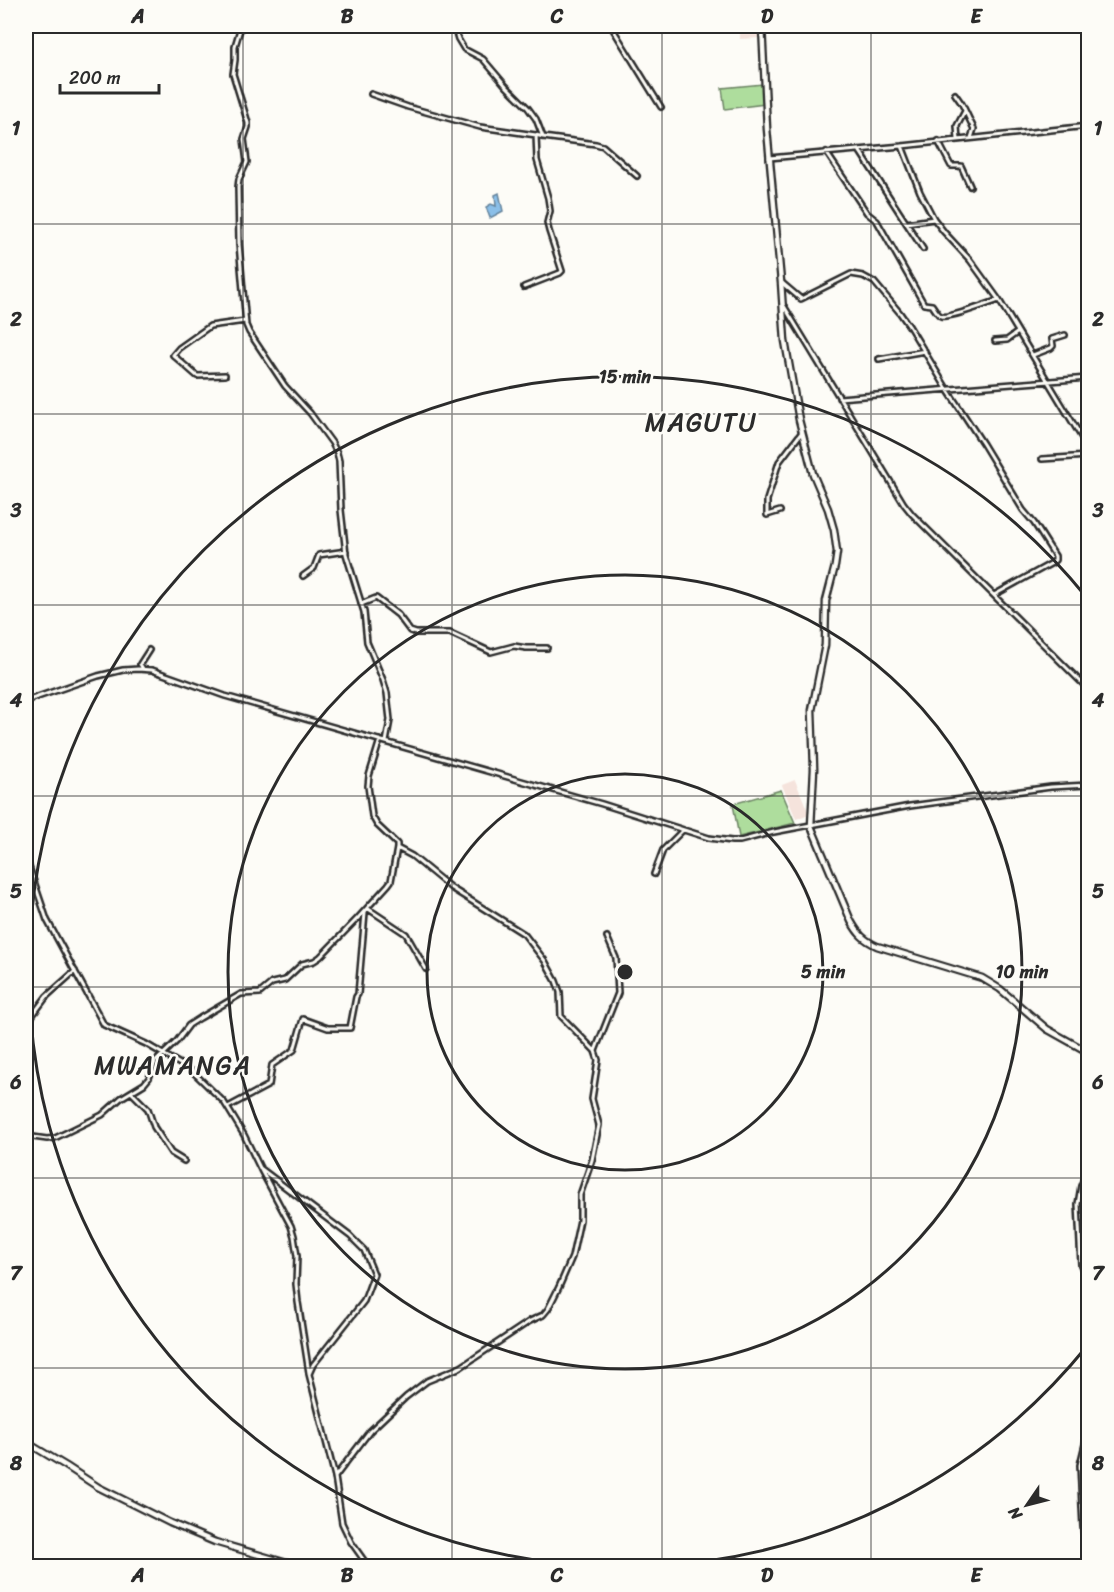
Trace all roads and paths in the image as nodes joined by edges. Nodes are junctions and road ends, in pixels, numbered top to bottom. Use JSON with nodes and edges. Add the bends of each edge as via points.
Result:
{"nodes":[{"id":1,"x":99,"y":26,"type":"edge"},
{"id":2,"x":241,"y":26,"type":"edge"},
{"id":3,"x":454,"y":26,"type":"edge"},
{"id":4,"x":611,"y":26,"type":"edge"},
{"id":5,"x":762,"y":26,"type":"edge"},
{"id":6,"x":91,"y":27,"type":"edge"},
{"id":7,"x":371,"y":94,"type":"dead end"},
{"id":8,"x":955,"y":94,"type":"dead end"},
{"id":9,"x":661,"y":107,"type":"dead end"},
{"id":10,"x":965,"y":111,"type":"junction"},
{"id":11,"x":1089,"y":126,"type":"edge"},
{"id":12,"x":536,"y":135,"type":"junction"},
{"id":13,"x":543,"y":137,"type":"junction"},
{"id":14,"x":971,"y":138,"type":"junction"},
{"id":15,"x":958,"y":140,"type":"junction"},
{"id":16,"x":938,"y":141,"type":"junction"},
{"id":17,"x":902,"y":146,"type":"junction"},
{"id":18,"x":859,"y":149,"type":"junction"},
{"id":19,"x":826,"y":152,"type":"junction"},
{"id":20,"x":769,"y":158,"type":"junction"},
{"id":21,"x":637,"y":176,"type":"dead end"},
{"id":22,"x":970,"y":186,"type":"dead end"},
{"id":23,"x":934,"y":219,"type":"junction"},
{"id":24,"x":906,"y":224,"type":"junction"},
{"id":25,"x":922,"y":249,"type":"dead end"},
{"id":26,"x":781,"y":282,"type":"junction"},
{"id":27,"x":524,"y":287,"type":"dead end"},
{"id":28,"x":999,"y":300,"type":"junction"},
{"id":29,"x":783,"y":304,"type":"junction"},
{"id":30,"x":245,"y":321,"type":"junction"},
{"id":31,"x":1018,"y":332,"type":"junction"},
{"id":32,"x":1065,"y":334,"type":"dead end"},
{"id":33,"x":995,"y":341,"type":"dead end"},
{"id":34,"x":925,"y":351,"type":"junction"},
{"id":35,"x":1032,"y":355,"type":"junction"},
{"id":36,"x":879,"y":359,"type":"dead end"},
{"id":37,"x":225,"y":375,"type":"dead end"},
{"id":38,"x":1089,"y":378,"type":"edge"},
{"id":39,"x":1049,"y":381,"type":"junction"},
{"id":40,"x":947,"y":389,"type":"junction"},
{"id":41,"x":839,"y":398,"type":"junction"},
{"id":42,"x":802,"y":432,"type":"junction"},
{"id":43,"x":1089,"y":448,"type":"edge"},
{"id":44,"x":1089,"y":456,"type":"edge"},
{"id":45,"x":1042,"y":459,"type":"dead end"},
{"id":46,"x":780,"y":511,"type":"dead end"},
{"id":47,"x":346,"y":550,"type":"junction"},
{"id":48,"x":303,"y":576,"type":"dead end"},
{"id":49,"x":994,"y":595,"type":"junction"},
{"id":50,"x":361,"y":604,"type":"junction"},
{"id":51,"x":547,"y":648,"type":"dead end"},
{"id":52,"x":149,"y":650,"type":"dead end"},
{"id":53,"x":143,"y":669,"type":"junction"},
{"id":54,"x":1089,"y":689,"type":"edge"},
{"id":55,"x":26,"y":701,"type":"edge"},
{"id":56,"x":380,"y":740,"type":"junction"},
{"id":57,"x":386,"y":742,"type":"junction"},
{"id":58,"x":1089,"y":785,"type":"edge"},
{"id":59,"x":811,"y":826,"type":"junction"},
{"id":60,"x":683,"y":830,"type":"junction"},
{"id":61,"x":397,"y":848,"type":"junction"},
{"id":62,"x":26,"y":858,"type":"edge"},
{"id":63,"x":654,"y":874,"type":"dead end"},
{"id":64,"x":366,"y":909,"type":"junction"},
{"id":65,"x":607,"y":937,"type":"dead end"},
{"id":66,"x":426,"y":969,"type":"dead end"},
{"id":67,"x":75,"y":971,"type":"junction"},
{"id":68,"x":26,"y":1035,"type":"edge"},
{"id":69,"x":595,"y":1051,"type":"junction"},
{"id":70,"x":1089,"y":1052,"type":"edge"},
{"id":71,"x":162,"y":1054,"type":"junction"},
{"id":72,"x":26,"y":1090,"type":"edge"},
{"id":73,"x":131,"y":1092,"type":"junction"},
{"id":74,"x":228,"y":1107,"type":"junction"},
{"id":75,"x":27,"y":1136,"type":"edge"},
{"id":76,"x":184,"y":1161,"type":"dead end"},
{"id":77,"x":260,"y":1168,"type":"junction"},
{"id":78,"x":1089,"y":1168,"type":"edge"},
{"id":79,"x":1089,"y":1282,"type":"edge"},
{"id":80,"x":309,"y":1374,"type":"junction"},
{"id":81,"x":1089,"y":1432,"type":"edge"},
{"id":82,"x":26,"y":1442,"type":"edge"},
{"id":83,"x":335,"y":1477,"type":"junction"},
{"id":84,"x":297,"y":1566,"type":"edge"},
{"id":85,"x":368,"y":1566,"type":"edge"},
{"id":86,"x":1088,"y":1566,"type":"edge"}],
"edges":[{"from":1,"to":6,"type":"street"},
{"from":2,"to":30,"type":"street","via":[[233,74],[248,123],[244,140],[246,162],[238,187]]},
{"from":3,"to":13,"type":"street","via":[[464,49],[483,59],[528,108]]},
{"from":4,"to":9,"type":"street"},
{"from":5,"to":20,"type":"street"},
{"from":7,"to":12,"type":"street","via":[[480,127]]},
{"from":8,"to":10,"type":"street"},
{"from":10,"to":14,"type":"street","via":[[974,129]]},
{"from":10,"to":15,"type":"street","via":[[957,126]]},
{"from":11,"to":14,"type":"street"},
{"from":12,"to":13,"type":"street"},
{"from":12,"to":27,"type":"street","via":[[537,160],[550,211],[549,231],[562,271]]},
{"from":13,"to":21,"type":"street","via":[[596,144]]},
{"from":14,"to":15,"type":"street"},
{"from":15,"to":16,"type":"street"},
{"from":16,"to":17,"type":"street"},
{"from":16,"to":22,"type":"street","via":[[951,166],[961,166]]},
{"from":17,"to":18,"type":"street"},
{"from":17,"to":23,"type":"street"},
{"from":18,"to":19,"type":"street"},
{"from":18,"to":24,"type":"street"},
{"from":19,"to":20,"type":"street"},
{"from":19,"to":28,"type":"street","via":[[867,213],[877,221],[924,304],[932,305],[942,316]]},
{"from":20,"to":26,"type":"street"},
{"from":23,"to":24,"type":"street"},
{"from":23,"to":28,"type":"street"},
{"from":24,"to":25,"type":"street"},
{"from":26,"to":29,"type":"street"},
{"from":26,"to":34,"type":"street","via":[[801,299],[851,274],[870,279],[900,313]]},
{"from":28,"to":31,"type":"street"},
{"from":29,"to":41,"type":"street"},
{"from":29,"to":42,"type":"street","via":[[785,341]]},
{"from":30,"to":37,"type":"street","via":[[210,326],[173,355],[197,376]]},
{"from":30,"to":47,"type":"street","via":[[280,380],[310,413],[337,453]]},
{"from":31,"to":33,"type":"street"},
{"from":31,"to":35,"type":"street"},
{"from":32,"to":35,"type":"street","via":[[1053,337],[1051,348]]},
{"from":34,"to":36,"type":"street"},
{"from":34,"to":40,"type":"street"},
{"from":35,"to":39,"type":"street"},
{"from":38,"to":39,"type":"street"},
{"from":39,"to":40,"type":"street"},
{"from":39,"to":43,"type":"street"},
{"from":40,"to":41,"type":"street"},
{"from":40,"to":49,"type":"street","via":[[1055,556],[1052,563]]},
{"from":41,"to":49,"type":"street","via":[[904,504]]},
{"from":42,"to":46,"type":"street","via":[[778,462],[767,515]]},
{"from":42,"to":59,"type":"street","via":[[813,474],[828,509],[837,552],[826,601],[825,645],[812,710]]},
{"from":44,"to":45,"type":"street"},
{"from":47,"to":48,"type":"street","via":[[319,555],[314,568]]},
{"from":47,"to":50,"type":"street"},
{"from":49,"to":54,"type":"street"},
{"from":50,"to":51,"type":"street","via":[[376,598],[398,615],[410,631],[450,633],[491,652],[514,646]]},
{"from":50,"to":57,"type":"street","via":[[367,642],[387,693],[390,720]]},
{"from":52,"to":53,"type":"street","via":[[140,664]]},
{"from":53,"to":55,"type":"street","via":[[98,676]]},
{"from":53,"to":56,"type":"street"},
{"from":56,"to":57,"type":"street"},
{"from":56,"to":61,"type":"street","via":[[369,776],[372,816]]},
{"from":57,"to":60,"type":"street"},
{"from":58,"to":59,"type":"street","via":[[910,806]]},
{"from":59,"to":60,"type":"street","via":[[732,841]]},
{"from":59,"to":70,"type":"street","via":[[851,921],[865,941],[982,978],[1047,1029]]},
{"from":60,"to":63,"type":"street","via":[[663,850]]},
{"from":61,"to":64,"type":"street","via":[[391,881]]},
{"from":61,"to":69,"type":"street","via":[[451,888],[524,933],[556,981],[561,1016]]},
{"from":62,"to":67,"type":"street","via":[[47,920]]},
{"from":64,"to":66,"type":"street","via":[[406,934]]},
{"from":64,"to":71,"type":"street","via":[[320,957],[302,964],[285,980],[272,983],[260,993],[241,994],[200,1018]]},
{"from":64,"to":74,"type":"street","via":[[351,1028],[328,1028],[303,1019],[294,1050],[272,1065],[270,1085]]},
{"from":65,"to":69,"type":"street","via":[[616,958],[618,993]]},
{"from":67,"to":68,"type":"street","via":[[37,1009]]},
{"from":67,"to":71,"type":"street","via":[[104,1025]]},
{"from":69,"to":83,"type":"street","via":[[598,1060],[592,1100],[599,1125],[580,1195],[580,1220],[572,1257],[548,1309],[461,1367],[413,1391],[370,1431]]},
{"from":71,"to":73,"type":"street","via":[[154,1062],[149,1078]]},
{"from":71,"to":74,"type":"street","via":[[192,1071]]},
{"from":72,"to":75,"type":"street"},
{"from":73,"to":75,"type":"street","via":[[102,1115],[55,1138]]},
{"from":73,"to":76,"type":"street","via":[[148,1109],[154,1127],[171,1153]]},
{"from":74,"to":77,"type":"street"},
{"from":77,"to":80,"type":"street","via":[[294,1236],[296,1284]]},
{"from":77,"to":80,"type":"street","via":[[350,1236],[364,1250],[374,1274],[364,1301]]},
{"from":78,"to":79,"type":"street","via":[[1078,1204],[1081,1265]]},
{"from":80,"to":83,"type":"street"},
{"from":81,"to":86,"type":"street","via":[[1080,1465]]},
{"from":82,"to":84,"type":"street","via":[[98,1487],[170,1523],[215,1542]]},
{"from":83,"to":85,"type":"street","via":[[342,1523]]}]}
